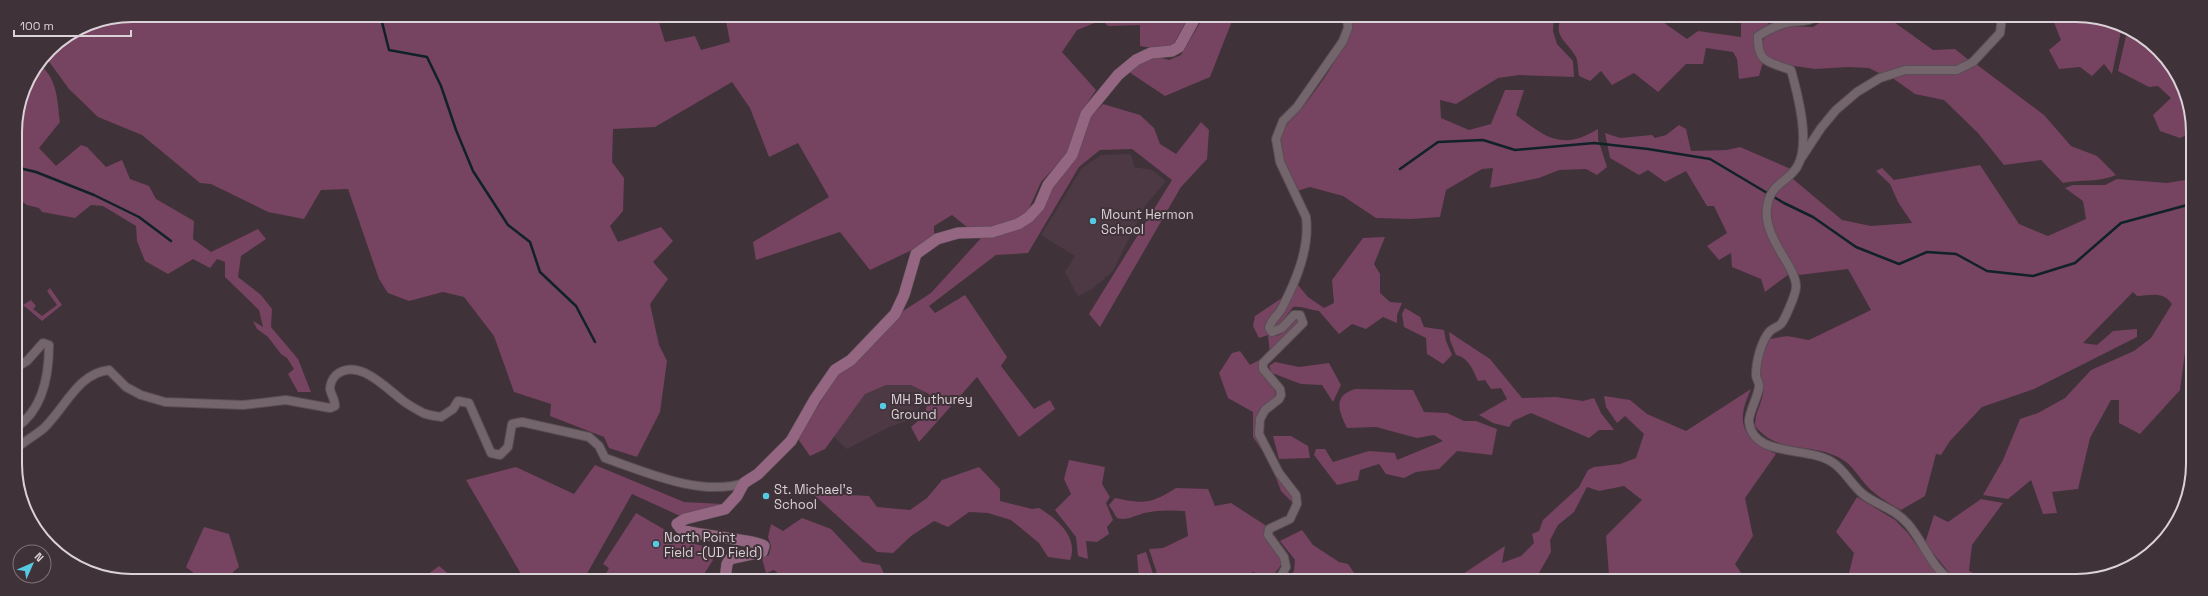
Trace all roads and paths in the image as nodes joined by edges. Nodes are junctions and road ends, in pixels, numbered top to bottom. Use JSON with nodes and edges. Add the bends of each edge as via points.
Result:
{"nodes":[{"id":1,"x":1193,"y":22,"type":"edge"},
{"id":2,"x":1348,"y":22,"type":"edge"},
{"id":3,"x":1790,"y":22,"type":"edge"},
{"id":4,"x":2001,"y":22,"type":"edge"},
{"id":5,"x":1802,"y":157,"type":"junction"},
{"id":6,"x":22,"y":364,"type":"edge"},
{"id":7,"x":22,"y":424,"type":"edge"},
{"id":8,"x":22,"y":444,"type":"edge"},
{"id":9,"x":744,"y":483,"type":"junction"},
{"id":10,"x":726,"y":574,"type":"edge"},
{"id":11,"x":1282,"y":574,"type":"edge"},
{"id":12,"x":1945,"y":574,"type":"edge"}],
"edges":[{"from":1,"to":9,"type":"main road","via":[[1179,47],[1172,51],[1151,53],[1136,60],[1103,92],[1086,114],[1072,155],[1052,180],[1039,206],[1029,217],[1018,224],[992,232],[958,233],[937,239],[916,254],[904,295],[895,314],[851,360],[835,370],[791,441],[758,474]]},
{"from":2,"to":11,"type":"street","via":[[1344,41],[1297,108],[1283,121],[1276,138],[1280,162],[1306,217],[1307,225],[1306,245],[1300,267],[1288,298],[1269,328],[1272,332],[1278,331],[1294,315],[1300,315],[1303,323],[1263,363],[1263,369],[1280,389],[1281,395],[1265,410],[1260,419],[1259,434],[1279,474],[1296,495],[1297,504],[1290,519],[1269,529],[1268,535],[1284,558],[1286,567]]},
{"from":3,"to":5,"type":"street","via":[[1771,28],[1758,36],[1758,48],[1761,57],[1768,64],[1791,70],[1803,131]]},
{"from":4,"to":5,"type":"street","via":[[2000,33],[1973,62],[1957,70],[1905,70],[1880,78],[1857,92],[1820,128]]},
{"from":5,"to":12,"type":"street","via":[[1796,168],[1773,188],[1767,209],[1770,232],[1792,273],[1796,287],[1781,324],[1770,331],[1761,348],[1756,376],[1760,386],[1748,420],[1753,434],[1764,444],[1775,449],[1826,458],[1864,495],[1897,512]]},
{"from":6,"to":7,"type":"street","via":[[43,343],[49,345],[46,381],[40,398],[27,420]]},
{"from":8,"to":9,"type":"street","via":[[44,428],[80,386],[100,371],[109,370],[126,387],[141,395],[165,402],[243,405],[286,400],[330,408],[335,406],[335,398],[330,389],[332,378],[340,371],[356,370],[374,377],[424,414],[441,417],[453,409],[458,401],[469,403],[491,453],[500,455],[508,447],[512,424],[522,422],[589,437],[599,446],[605,458],[671,481],[734,487]]},
{"from":9,"to":10,"type":"main road","via":[[737,496],[725,509],[685,519],[677,524],[682,530],[740,542],[760,543],[764,546],[762,552],[730,559]]}]}
